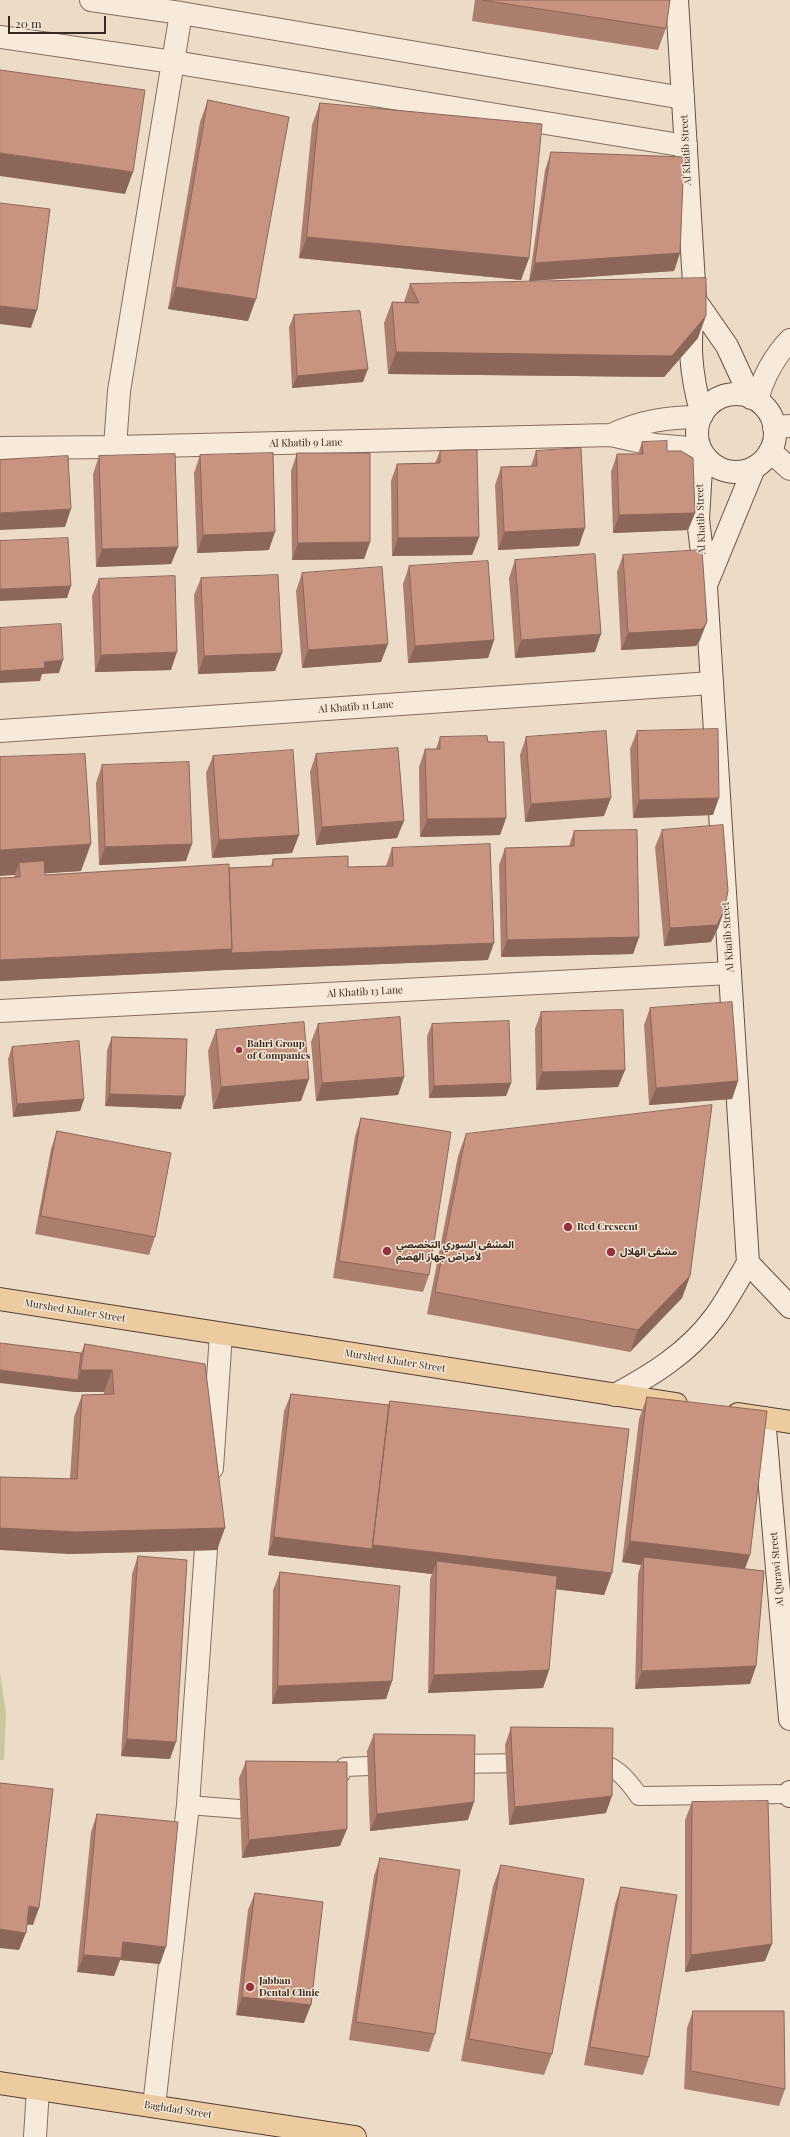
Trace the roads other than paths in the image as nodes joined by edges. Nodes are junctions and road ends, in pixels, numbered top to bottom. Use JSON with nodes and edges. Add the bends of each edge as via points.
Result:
{"nodes":[{"id":1,"x":91,"y":0,"type":"edge"},
{"id":2,"x":677,"y":0,"type":"edge"},
{"id":3,"x":181,"y":13,"type":"junction"},
{"id":4,"x":0,"y":37,"type":"edge"},
{"id":5,"x":173,"y":62,"type":"junction"},
{"id":6,"x":683,"y":98,"type":"junction"},
{"id":7,"x":686,"y":146,"type":"junction"},
{"id":8,"x":695,"y":300,"type":"junction"},
{"id":9,"x":790,"y":340,"type":"edge"},
{"id":10,"x":754,"y":399,"type":"junction"},
{"id":11,"x":701,"y":416,"type":"junction"},
{"id":12,"x":782,"y":426,"type":"edge"},
{"id":13,"x":611,"y":435,"type":"junction"},
{"id":14,"x":115,"y":447,"type":"junction"},
{"id":15,"x":0,"y":448,"type":"edge"},
{"id":16,"x":701,"y":450,"type":"junction"},
{"id":17,"x":770,"y":451,"type":"junction"},
{"id":18,"x":754,"y":468,"type":"junction"},
{"id":19,"x":790,"y":469,"type":"edge"},
{"id":20,"x":706,"y":587,"type":"junction"},
{"id":21,"x":712,"y":683,"type":"junction"},
{"id":22,"x":0,"y":731,"type":"edge"},
{"id":23,"x":730,"y":973,"type":"junction"},
{"id":24,"x":0,"y":1011,"type":"edge"},
{"id":25,"x":748,"y":1263,"type":"junction"},
{"id":26,"x":0,"y":1299,"type":"edge"},
{"id":27,"x":790,"y":1307,"type":"edge"},
{"id":28,"x":221,"y":1334,"type":"junction"},
{"id":29,"x":615,"y":1395,"type":"junction"},
{"id":30,"x":693,"y":1407,"type":"edge"},
{"id":31,"x":717,"y":1411,"type":"edge"},
{"id":32,"x":764,"y":1418,"type":"junction"},
{"id":33,"x":790,"y":1422,"type":"edge"},
{"id":34,"x":790,"y":1719,"type":"edge"},
{"id":35,"x":552,"y":1762,"type":"edge"},
{"id":36,"x":575,"y":1762,"type":"edge"},
{"id":37,"x":412,"y":1764,"type":"edge"},
{"id":38,"x":435,"y":1764,"type":"edge"},
{"id":39,"x":790,"y":1794,"type":"edge"},
{"id":40,"x":324,"y":1798,"type":"edge"},
{"id":41,"x":188,"y":1806,"type":"junction"},
{"id":42,"x":281,"y":1809,"type":"edge"},
{"id":43,"x":0,"y":2083,"type":"edge"},
{"id":44,"x":38,"y":2089,"type":"junction"},
{"id":45,"x":154,"y":2106,"type":"junction"},
{"id":46,"x":35,"y":2137,"type":"edge"},
{"id":47,"x":355,"y":2137,"type":"edge"}],
"edges":[{"from":1,"to":3,"type":"street"},
{"from":2,"to":6,"type":"street","name":"Al Khatib Street"},
{"from":3,"to":5,"type":"street"},
{"from":3,"to":6,"type":"street"},
{"from":4,"to":5,"type":"street"},
{"from":5,"to":7,"type":"street"},
{"from":5,"to":14,"type":"street","via":[[119,391]]},
{"from":6,"to":7,"type":"street","name":"Al Khatib Street"},
{"from":7,"to":8,"type":"street","name":"Al Khatib Street"},
{"from":8,"to":10,"type":"street","via":[[727,346]]},
{"from":8,"to":11,"type":"street","name":"Al Khatib Street","via":[[691,323],[691,369]]},
{"from":9,"to":10,"type":"street","via":[[765,374]]},
{"from":10,"to":11,"type":"street","via":[[742,395],[723,397],[707,407]]},
{"from":10,"to":12,"type":"street"},
{"from":11,"to":13,"type":"street","name":"Al Khatib 9 Lane","via":[[654,420]]},
{"from":11,"to":16,"type":"street","via":[[697,433]]},
{"from":12,"to":17,"type":"street"},
{"from":13,"to":14,"type":"street","name":"Al Khatib 9 Lane"},
{"from":13,"to":16,"type":"street","name":"Al Khatib 9 Lane","via":[[655,445]]},
{"from":14,"to":15,"type":"street","name":"Al Khatib 9 Lane"},
{"from":16,"to":18,"type":"street","via":[[707,460],[724,471],[745,471]]},
{"from":16,"to":20,"type":"street","name":"Al Khatib Street","via":[[698,519]]},
{"from":17,"to":18,"type":"street"},
{"from":17,"to":19,"type":"street"},
{"from":18,"to":20,"type":"street","name":"Al Khatib Street"},
{"from":20,"to":21,"type":"street","name":"Al Khatib Street"},
{"from":21,"to":22,"type":"street","name":"Al Khatib 11 Lane"},
{"from":21,"to":23,"type":"street","name":"Al Khatib Street"},
{"from":23,"to":24,"type":"street","name":"Al Khatib 13 Lane"},
{"from":23,"to":25,"type":"street","name":"Al Khatib Street"},
{"from":25,"to":27,"type":"street"},
{"from":25,"to":29,"type":"street","via":[[714,1319],[680,1355],[653,1375]]},
{"from":26,"to":28,"type":"main road","name":"Murshed Khater Street"},
{"from":28,"to":29,"type":"main road","name":"Murshed Khater Street"},
{"from":28,"to":41,"type":"street"},
{"from":29,"to":30,"type":"main road","name":"Murshed Khater Street"},
{"from":31,"to":32,"type":"main road"},
{"from":32,"to":33,"type":"main road"},
{"from":32,"to":34,"type":"street","name":"Al Qurawi Street"},
{"from":35,"to":38,"type":"lane"},
{"from":36,"to":39,"type":"lane","via":[[598,1762],[623,1774],[639,1796]]},
{"from":37,"to":40,"type":"lane","via":[[345,1767]]},
{"from":41,"to":42,"type":"lane","via":[[266,1811]]},
{"from":41,"to":45,"type":"street"},
{"from":43,"to":44,"type":"main road","name":"Baghdad Street"},
{"from":44,"to":45,"type":"main road","name":"Baghdad Street"},
{"from":44,"to":46,"type":"street"},
{"from":45,"to":47,"type":"main road","name":"Baghdad Street"}]}
